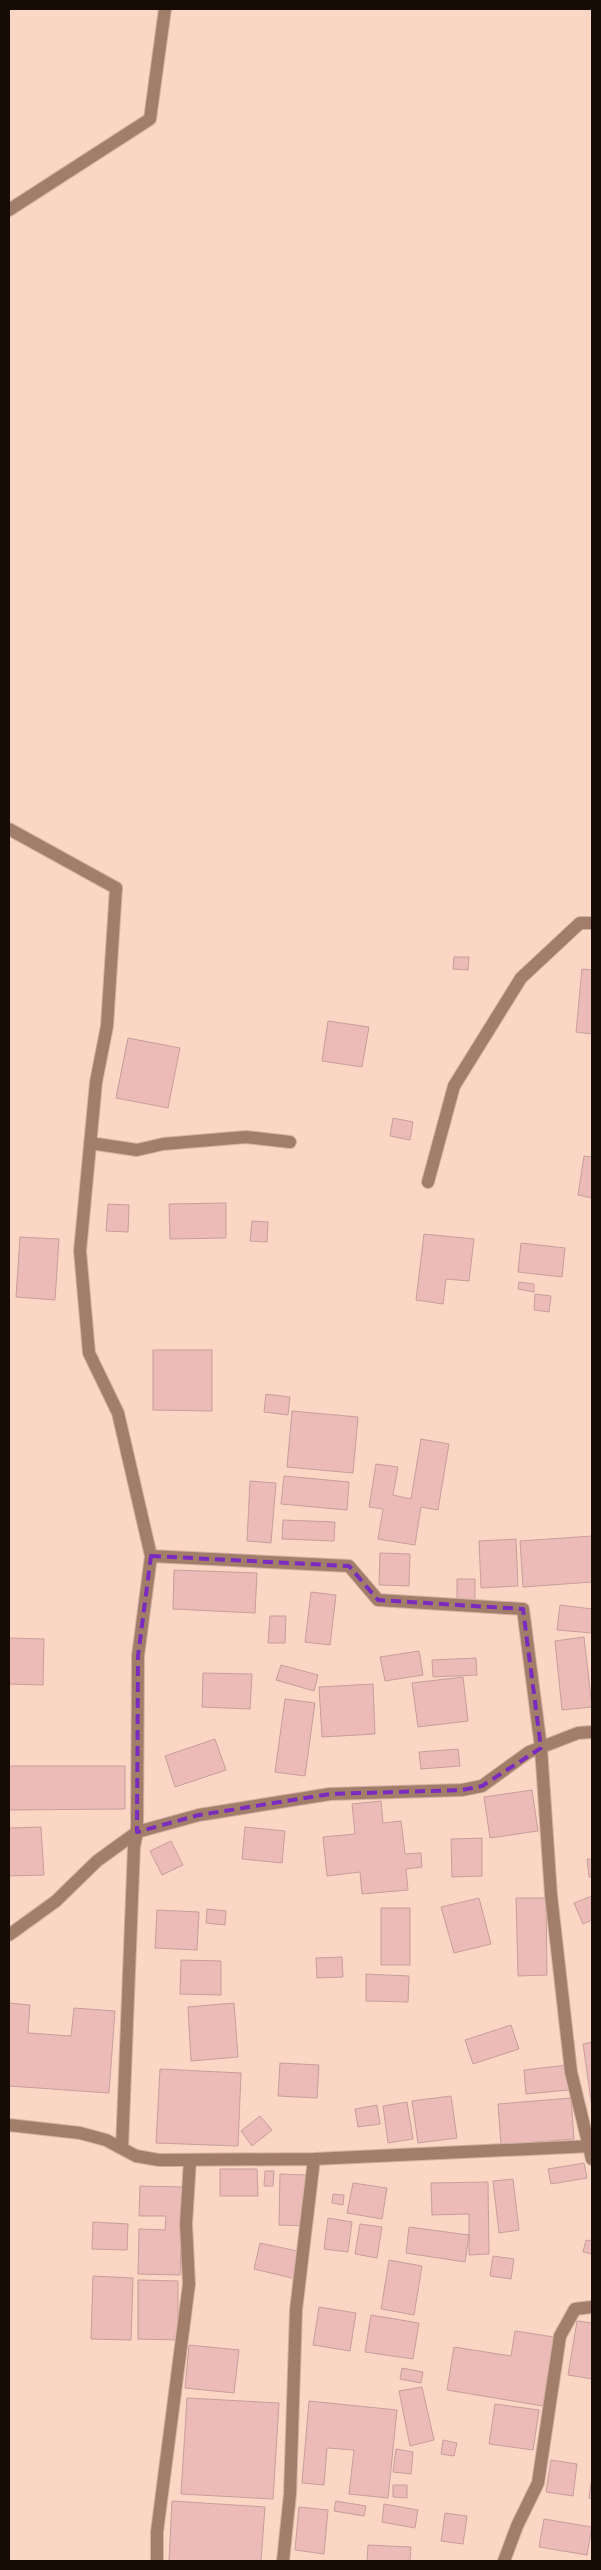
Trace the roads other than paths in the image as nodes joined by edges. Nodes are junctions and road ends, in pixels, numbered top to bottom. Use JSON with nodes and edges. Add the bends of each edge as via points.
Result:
{"nodes":[{"id":1,"x":165,"y":9,"type":"edge"},
{"id":2,"x":9,"y":210,"type":"edge"},
{"id":3,"x":9,"y":829,"type":"edge"},
{"id":4,"x":592,"y":923,"type":"edge"},
{"id":5,"x":290,"y":1142,"type":"dead end"},
{"id":6,"x":90,"y":1143,"type":"junction"},
{"id":7,"x":428,"y":1182,"type":"dead end"},
{"id":8,"x":151,"y":1556,"type":"junction"},
{"id":9,"x":592,"y":1732,"type":"edge"},
{"id":10,"x":541,"y":1748,"type":"junction"},
{"id":11,"x":137,"y":1832,"type":"junction"},
{"id":12,"x":9,"y":1935,"type":"edge"},
{"id":13,"x":9,"y":2125,"type":"edge"},
{"id":14,"x":122,"y":2148,"type":"junction"},
{"id":15,"x":592,"y":2151,"type":"edge"},
{"id":16,"x":314,"y":2159,"type":"junction"},
{"id":17,"x":190,"y":2160,"type":"junction"},
{"id":18,"x":592,"y":2307,"type":"edge"},
{"id":19,"x":157,"y":2561,"type":"edge"},
{"id":20,"x":282,"y":2561,"type":"edge"},
{"id":21,"x":504,"y":2561,"type":"edge"}],
"edges":[{"from":1,"to":2,"type":"street","via":[[150,119]]},
{"from":3,"to":6,"type":"street","via":[[116,888],[107,1026],[96,1082]]},
{"from":4,"to":7,"type":"street","via":[[580,923],[521,978],[454,1086]]},
{"from":5,"to":6,"type":"street","via":[[246,1137],[172,1143],[136,1150]]},
{"from":6,"to":8,"type":"street","via":[[80,1251],[89,1352],[118,1413]]},
{"from":8,"to":10,"type":"street","via":[[349,1566],[378,1600],[523,1609]]},
{"from":8,"to":11,"type":"street","via":[[138,1656]]},
{"from":9,"to":10,"type":"street","via":[[578,1733]]},
{"from":10,"to":11,"type":"street","via":[[529,1752],[482,1786],[462,1790],[330,1794],[199,1815]]},
{"from":10,"to":15,"type":"street","via":[[551,1895],[571,2072]]},
{"from":11,"to":12,"type":"street","via":[[97,1861],[56,1901]]},
{"from":11,"to":14,"type":"street"},
{"from":13,"to":14,"type":"street","via":[[80,2133]]},
{"from":14,"to":17,"type":"street","via":[[136,2156]]},
{"from":15,"to":16,"type":"street"},
{"from":16,"to":17,"type":"street"},
{"from":16,"to":20,"type":"street","via":[[296,2310],[290,2494]]},
{"from":17,"to":19,"type":"street","via":[[186,2224],[189,2284],[157,2532]]},
{"from":18,"to":21,"type":"street","via":[[574,2309],[560,2336],[538,2483]]}]}
